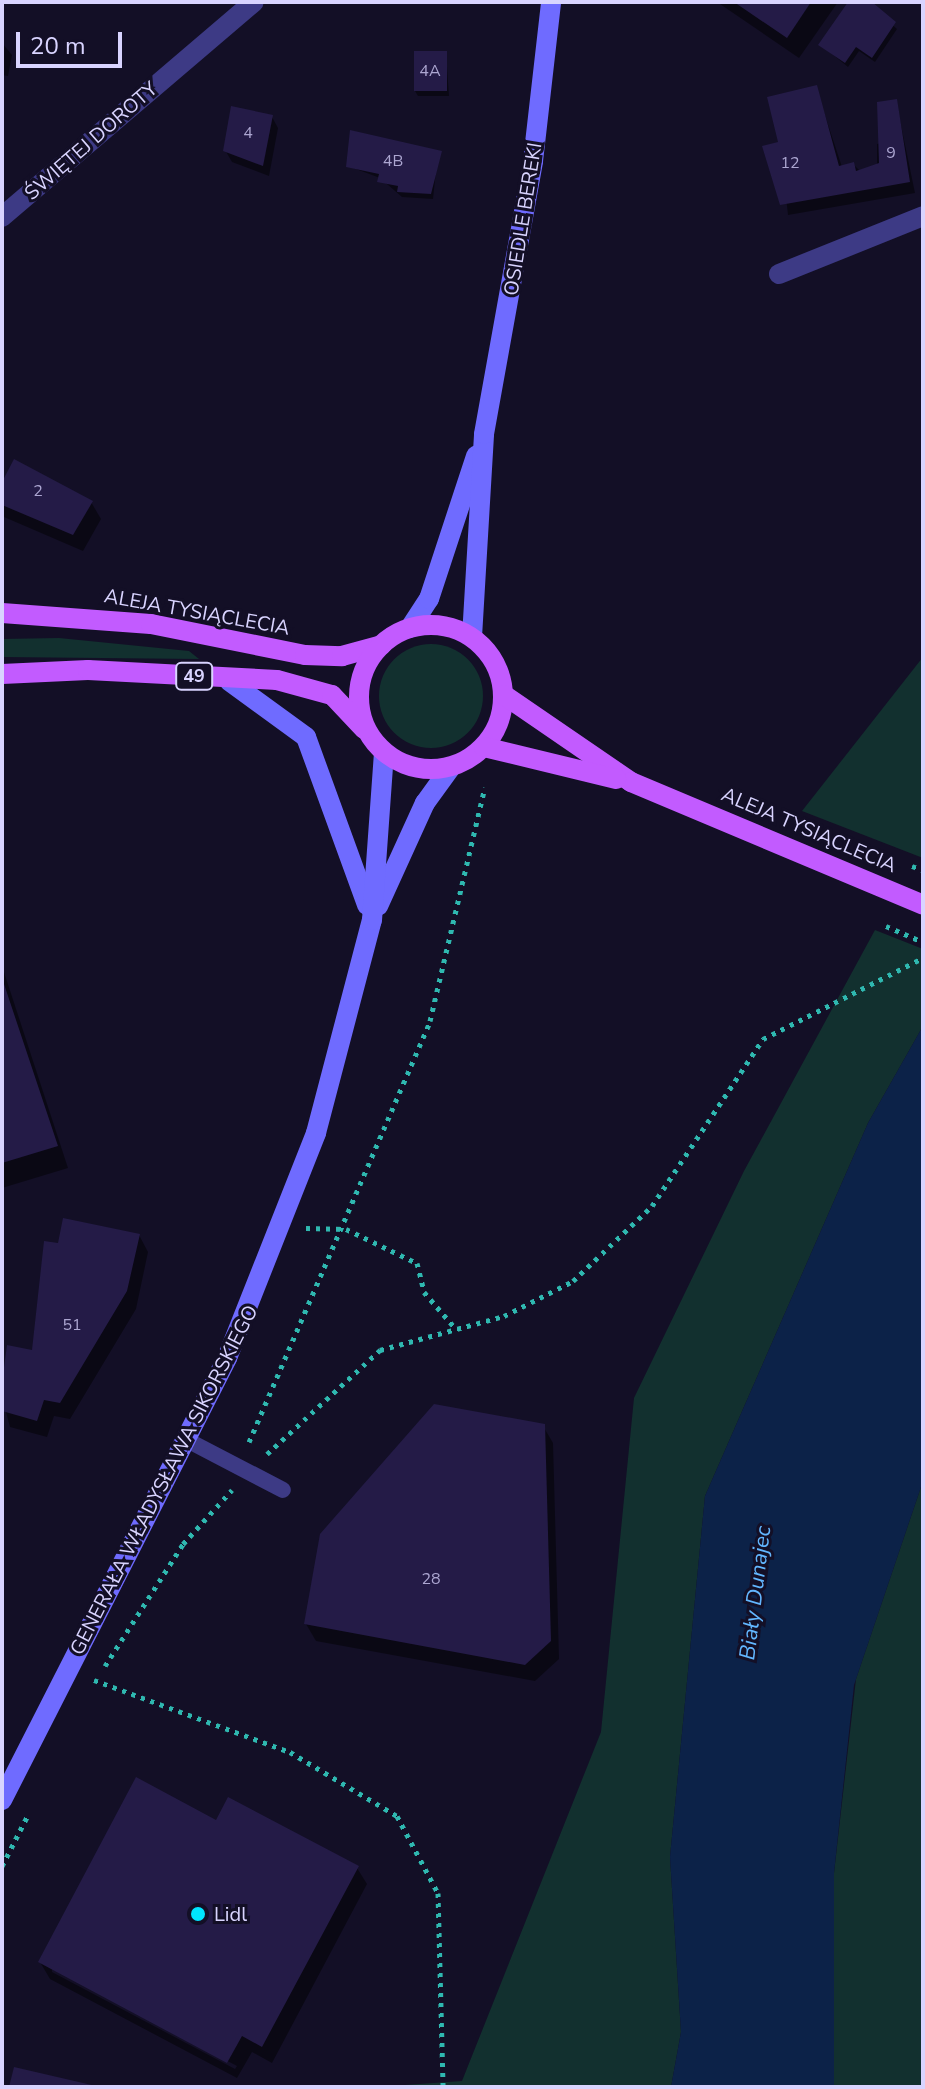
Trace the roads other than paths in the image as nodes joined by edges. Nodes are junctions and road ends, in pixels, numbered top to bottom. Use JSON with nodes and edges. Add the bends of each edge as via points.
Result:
{"nodes":[{"id":1,"x":254,"y":2,"type":"edge"},
{"id":2,"x":551,"y":2,"type":"edge"},
{"id":3,"x":923,"y":216,"type":"edge"},
{"id":4,"x":2,"y":217,"type":"edge"},
{"id":5,"x":779,"y":274,"type":"dead end"},
{"id":6,"x":484,"y":434,"type":"junction"},
{"id":7,"x":2,"y":613,"type":"edge"},
{"id":8,"x":410,"y":628,"type":"junction"},
{"id":9,"x":472,"y":637,"type":"junction"},
{"id":10,"x":382,"y":645,"type":"junction"},
{"id":11,"x":2,"y":674,"type":"edge"},
{"id":12,"x":229,"y":681,"type":"junction"},
{"id":13,"x":504,"y":695,"type":"junction"},
{"id":14,"x":368,"y":733,"type":"junction"},
{"id":15,"x":484,"y":747,"type":"junction"},
{"id":16,"x":384,"y":752,"type":"junction"},
{"id":17,"x":451,"y":767,"type":"junction"},
{"id":18,"x":631,"y":782,"type":"junction"},
{"id":19,"x":923,"y":905,"type":"edge"},
{"id":20,"x":372,"y":920,"type":"junction"},
{"id":21,"x":187,"y":1440,"type":"junction"},
{"id":22,"x":283,"y":1490,"type":"dead end"},
{"id":23,"x":2,"y":1800,"type":"edge"}],
"edges":[{"from":1,"to":4,"type":"street","name":"ŚWIĘTEJ DOROTY"},
{"from":2,"to":6,"type":"street","name":"OSIEDLE BEREKI","via":[[526,207]]},
{"from":3,"to":5,"type":"street"},
{"from":6,"to":8,"type":"street","via":[[429,599]]},
{"from":6,"to":9,"type":"street"},
{"from":7,"to":10,"type":"main road","name":"ALEJA TYSIĄCLECIA","number":"49","via":[[151,624],[305,655],[342,656]]},
{"from":8,"to":9,"type":"main road","via":[[448,627]]},
{"from":8,"to":10,"type":"main road","number":"49"},
{"from":9,"to":13,"type":"main road","via":[[491,656]]},
{"from":10,"to":14,"type":"main road","number":"49","via":[[362,674]]},
{"from":11,"to":12,"type":"main road","number":"49","via":[[88,670]]},
{"from":12,"to":14,"type":"main road","number":"49","via":[[277,680],[332,695]]},
{"from":12,"to":20,"type":"street","via":[[285,718],[320,762]]},
{"from":13,"to":15,"type":"main road"},
{"from":13,"to":18,"type":"main road","name":"ALEJA TYSIĄCLECIA"},
{"from":14,"to":16,"type":"main road","number":"49"},
{"from":15,"to":17,"type":"main road"},
{"from":15,"to":18,"type":"main road","name":"ALEJA TYSIĄCLECIA"},
{"from":16,"to":17,"type":"main road","number":"49","via":[[409,766]]},
{"from":16,"to":20,"type":"street","name":"GENERAŁA WŁADYSŁAWA SIKORSKIEGO"},
{"from":17,"to":20,"type":"street","name":"GENERAŁA WŁADYSŁAWA SIKORSKIEGO","via":[[425,803]]},
{"from":18,"to":19,"type":"main road","name":"ALEJA TYSIĄCLECIA"},
{"from":20,"to":21,"type":"street","name":"GENERAŁA WŁADYSŁAWA SIKORSKIEGO","via":[[316,1133]]},
{"from":21,"to":22,"type":"lane"},
{"from":21,"to":23,"type":"street","name":"GENERAŁA WŁADYSŁAWA SIKORSKIEGO"}]}
